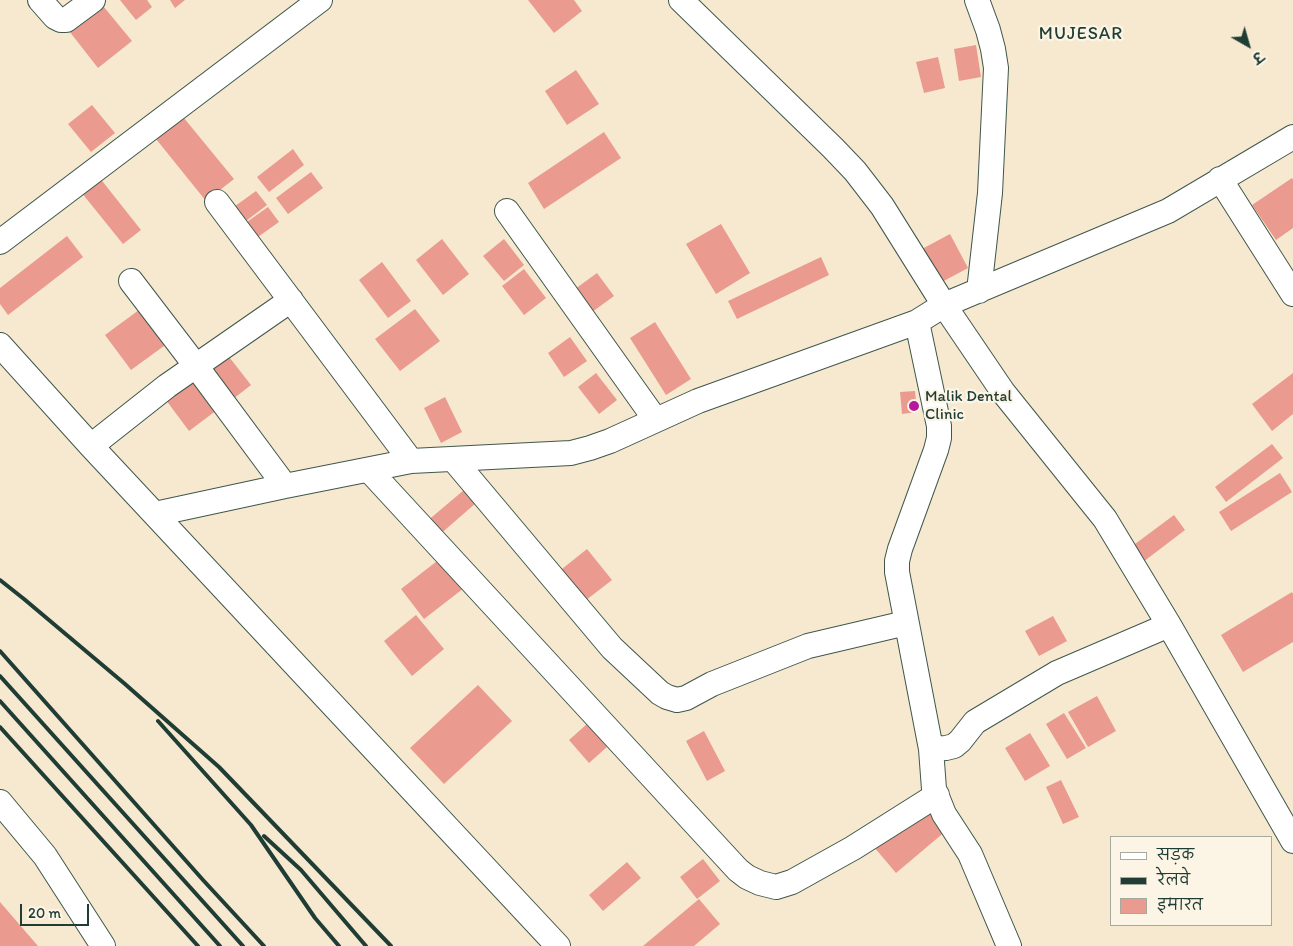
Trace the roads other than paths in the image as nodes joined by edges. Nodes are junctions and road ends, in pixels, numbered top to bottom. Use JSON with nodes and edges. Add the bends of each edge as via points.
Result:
{"nodes":[{"id":1,"x":40,"y":0,"type":"edge"},
{"id":2,"x":92,"y":0,"type":"edge"},
{"id":3,"x":320,"y":0,"type":"edge"},
{"id":4,"x":681,"y":0,"type":"edge"},
{"id":5,"x":977,"y":0,"type":"edge"},
{"id":6,"x":1293,"y":137,"type":"edge"},
{"id":7,"x":1220,"y":179,"type":"junction"},
{"id":8,"x":217,"y":202,"type":"dead end"},
{"id":9,"x":507,"y":211,"type":"dead end"},
{"id":10,"x":0,"y":242,"type":"edge"},
{"id":11,"x":131,"y":281,"type":"dead end"},
{"id":12,"x":979,"y":291,"type":"junction"},
{"id":13,"x":1293,"y":294,"type":"edge"},
{"id":14,"x":291,"y":300,"type":"junction"},
{"id":15,"x":944,"y":305,"type":"junction"},
{"id":16,"x":918,"y":322,"type":"junction"},
{"id":17,"x":0,"y":345,"type":"edge"},
{"id":18,"x":196,"y":366,"type":"junction"},
{"id":19,"x":655,"y":420,"type":"junction"},
{"id":20,"x":91,"y":446,"type":"junction"},
{"id":21,"x":453,"y":460,"type":"junction"},
{"id":22,"x":411,"y":461,"type":"junction"},
{"id":23,"x":370,"y":470,"type":"junction"},
{"id":24,"x":285,"y":486,"type":"junction"},
{"id":25,"x":156,"y":514,"type":"junction"},
{"id":26,"x":906,"y":623,"type":"junction"},
{"id":27,"x":1169,"y":625,"type":"junction"},
{"id":28,"x":930,"y":749,"type":"junction"},
{"id":29,"x":937,"y":795,"type":"junction"},
{"id":30,"x":0,"y":802,"type":"edge"},
{"id":31,"x":1293,"y":841,"type":"edge"},
{"id":32,"x":103,"y":946,"type":"edge"},
{"id":33,"x":558,"y":946,"type":"edge"},
{"id":34,"x":1008,"y":946,"type":"edge"}],
"edges":[{"from":1,"to":2,"type":"street","via":[[60,20],[66,20]]},
{"from":3,"to":10,"type":"street"},
{"from":4,"to":15,"type":"street","via":[[855,171],[882,206]]},
{"from":5,"to":12,"type":"street","via":[[991,39],[996,68],[990,193]]},
{"from":6,"to":7,"type":"street"},
{"from":7,"to":12,"type":"street","via":[[1168,210]]},
{"from":7,"to":13,"type":"street"},
{"from":8,"to":14,"type":"street"},
{"from":9,"to":19,"type":"street"},
{"from":11,"to":18,"type":"street"},
{"from":12,"to":15,"type":"street"},
{"from":14,"to":18,"type":"street"},
{"from":14,"to":22,"type":"street"},
{"from":15,"to":16,"type":"street"},
{"from":15,"to":27,"type":"street","via":[[1003,392],[1105,519]]},
{"from":16,"to":19,"type":"street","via":[[698,401]]},
{"from":16,"to":26,"type":"street","via":[[939,438],[897,560]]},
{"from":17,"to":20,"type":"street"},
{"from":18,"to":20,"type":"street"},
{"from":18,"to":24,"type":"street"},
{"from":19,"to":21,"type":"street","via":[[610,441],[571,453]]},
{"from":20,"to":25,"type":"street"},
{"from":21,"to":22,"type":"street"},
{"from":21,"to":26,"type":"street","via":[[612,648],[667,697],[686,698],[712,684],[808,646]]},
{"from":22,"to":23,"type":"street"},
{"from":23,"to":24,"type":"street"},
{"from":23,"to":29,"type":"street","via":[[747,877],[776,887],[792,882]]},
{"from":24,"to":25,"type":"street"},
{"from":25,"to":33,"type":"street"},
{"from":26,"to":28,"type":"street"},
{"from":27,"to":28,"type":"street","via":[[1057,673],[975,722],[954,746]]},
{"from":27,"to":31,"type":"street"},
{"from":28,"to":29,"type":"street"},
{"from":29,"to":34,"type":"street","via":[[944,814],[970,854]]},
{"from":30,"to":32,"type":"street","via":[[45,856]]}]}
